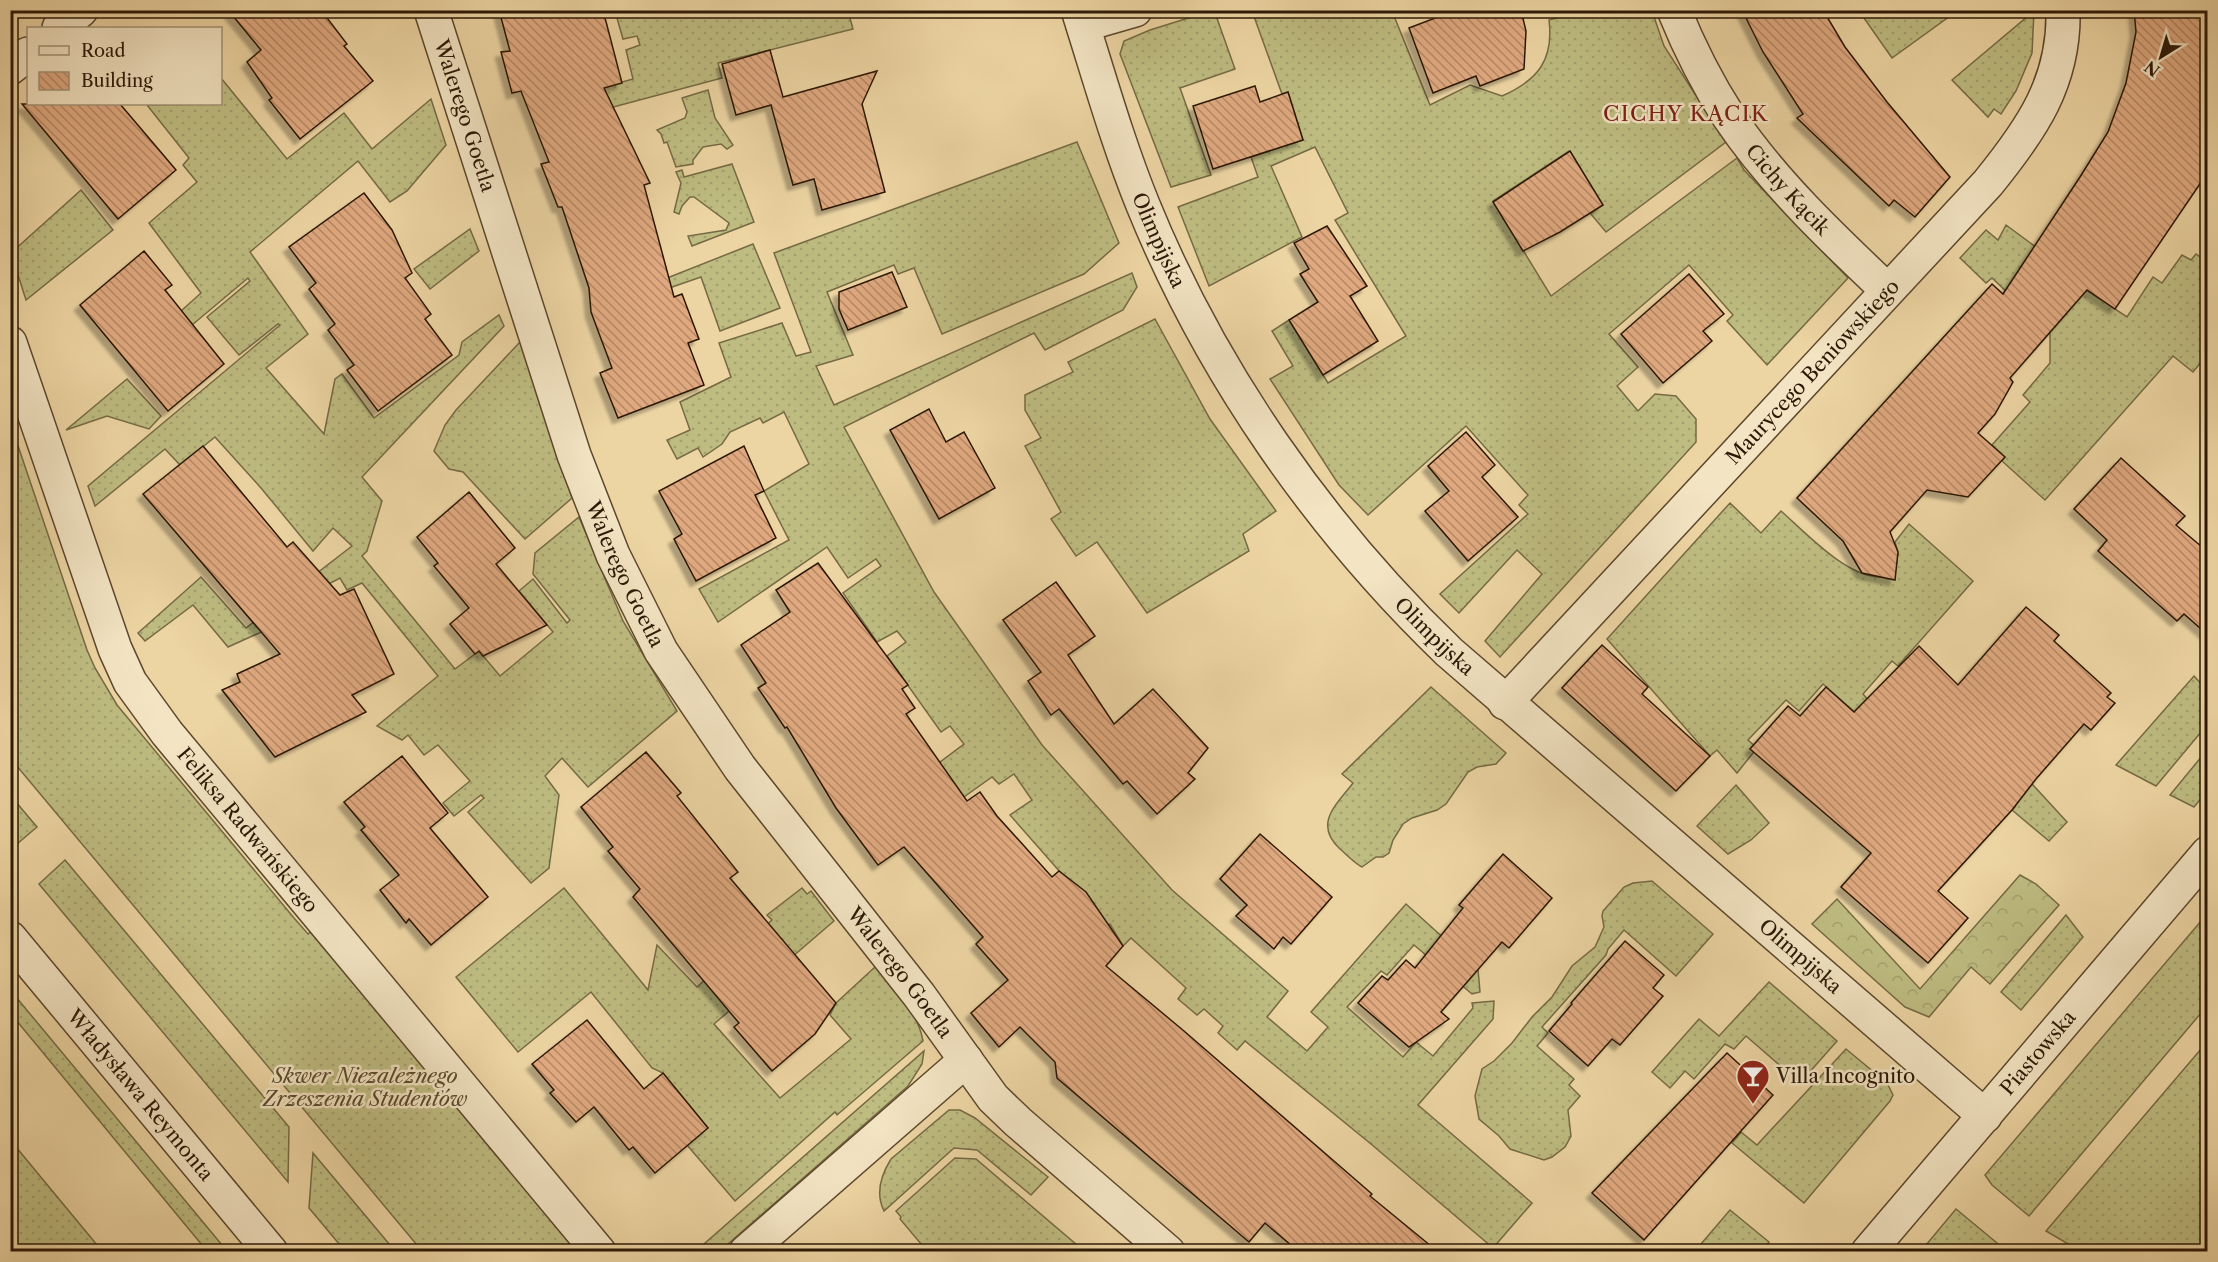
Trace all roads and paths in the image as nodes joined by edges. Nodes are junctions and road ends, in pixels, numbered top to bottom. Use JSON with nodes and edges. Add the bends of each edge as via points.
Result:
{"nodes":[{"id":1,"x":81,"y":10,"type":"edge"},
{"id":2,"x":431,"y":10,"type":"edge"},
{"id":3,"x":1135,"y":10,"type":"edge"},
{"id":4,"x":1674,"y":10,"type":"edge"},
{"id":5,"x":2063,"y":10,"type":"edge"},
{"id":6,"x":1081,"y":18,"type":"edge"},
{"id":7,"x":60,"y":27,"type":"edge"},
{"id":8,"x":27,"y":55,"type":"edge"},
{"id":9,"x":10,"y":69,"type":"edge"},
{"id":10,"x":1887,"y":290,"type":"junction"},
{"id":11,"x":10,"y":343,"type":"edge"},
{"id":12,"x":1505,"y":703,"type":"junction"},
{"id":13,"x":2208,"y":853,"type":"edge"},
{"id":14,"x":10,"y":938,"type":"edge"},
{"id":15,"x":966,"y":1060,"type":"junction"},
{"id":16,"x":1984,"y":1116,"type":"junction"},
{"id":17,"x":271,"y":1251,"type":"edge"},
{"id":18,"x":599,"y":1251,"type":"edge"},
{"id":19,"x":746,"y":1251,"type":"edge"},
{"id":20,"x":1168,"y":1251,"type":"edge"},
{"id":21,"x":1868,"y":1251,"type":"edge"}],
"edges":[{"from":1,"to":7,"type":"street"},
{"from":2,"to":15,"type":"street","name":"Walerego Goetla","via":[[574,455],[613,555],[645,622],[740,768]]},
{"from":3,"to":6,"type":"street"},
{"from":4,"to":10,"type":"street","name":"Cichy Kącik","via":[[1713,90],[1752,149]]},
{"from":5,"to":10,"type":"street","name":"Maurycego Beniowskiego","via":[[2052,86],[2032,125],[1988,183]]},
{"from":6,"to":12,"type":"street","name":"Olimpijska","via":[[1124,158],[1161,248],[1247,405],[1323,513],[1377,576],[1424,628]]},
{"from":8,"to":9,"type":"street"},
{"from":10,"to":12,"type":"street","name":"Maurycego Beniowskiego"},
{"from":11,"to":18,"type":"street","name":"Feliksa Radwańskiego","via":[[112,641],[130,682],[167,733]]},
{"from":12,"to":16,"type":"street","name":"Olimpijska"},
{"from":13,"to":16,"type":"street","name":"Piastowska"},
{"from":14,"to":17,"type":"street","name":"Władysława Reymonta"},
{"from":15,"to":19,"type":"street"},
{"from":15,"to":20,"type":"street","name":"Walerego Goetla","via":[[1005,1110]]},
{"from":16,"to":21,"type":"street","name":"Piastowska"}]}
